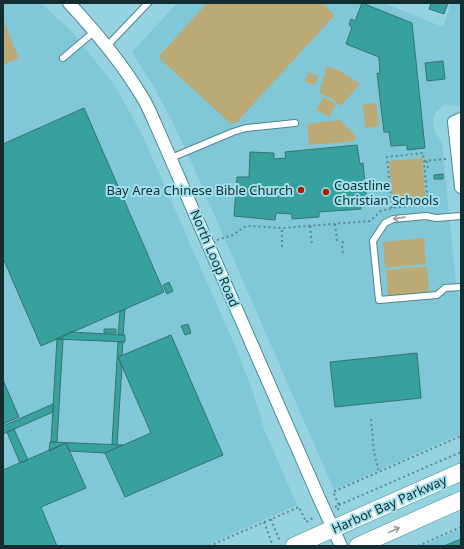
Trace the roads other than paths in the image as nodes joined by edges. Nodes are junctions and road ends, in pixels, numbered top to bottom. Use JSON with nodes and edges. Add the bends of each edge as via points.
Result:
{"nodes":[{"id":1,"x":69,"y":3,"type":"edge"},
{"id":2,"x":148,"y":3,"type":"edge"},
{"id":3,"x":95,"y":31,"type":"junction"},
{"id":4,"x":106,"y":46,"type":"junction"},
{"id":5,"x":64,"y":58,"type":"dead end"},
{"id":6,"x":458,"y":120,"type":"edge"},
{"id":7,"x":295,"y":123,"type":"dead end"},
{"id":8,"x":171,"y":158,"type":"junction"},
{"id":9,"x":461,"y":187,"type":"edge"},
{"id":10,"x":461,"y":216,"type":"edge"},
{"id":11,"x":461,"y":287,"type":"edge"},
{"id":12,"x":461,"y":472,"type":"edge"},
{"id":13,"x":461,"y":500,"type":"edge"},
{"id":14,"x":333,"y":529,"type":"junction"},
{"id":15,"x":294,"y":546,"type":"edge"},
{"id":16,"x":341,"y":546,"type":"edge"},
{"id":17,"x":358,"y":546,"type":"edge"}],
"edges":[{"from":1,"to":3,"type":"street","name":"North Loop Road"},
{"from":2,"to":4,"type":"lane"},
{"from":3,"to":4,"type":"street","name":"North Loop Road"},
{"from":3,"to":5,"type":"lane"},
{"from":4,"to":8,"type":"street","name":"North Loop Road","via":[[141,96]]},
{"from":6,"to":9,"type":"street"},
{"from":7,"to":8,"type":"lane","via":[[246,128]]},
{"from":8,"to":14,"type":"street","name":"North Loop Road"},
{"from":10,"to":11,"type":"lane","one_way":true,"via":[[394,218],[385,223],[372,241],[379,300],[437,295],[445,288]]},
{"from":12,"to":14,"type":"main road","name":"Harbor Bay Parkway"},
{"from":17,"to":13,"type":"main road","name":"Harbor Bay Parkway","one_way":true},
{"from":14,"to":15,"type":"main road","name":"Harbor Bay Parkway"},
{"from":14,"to":16,"type":"street","name":"North Loop Road"}]}
